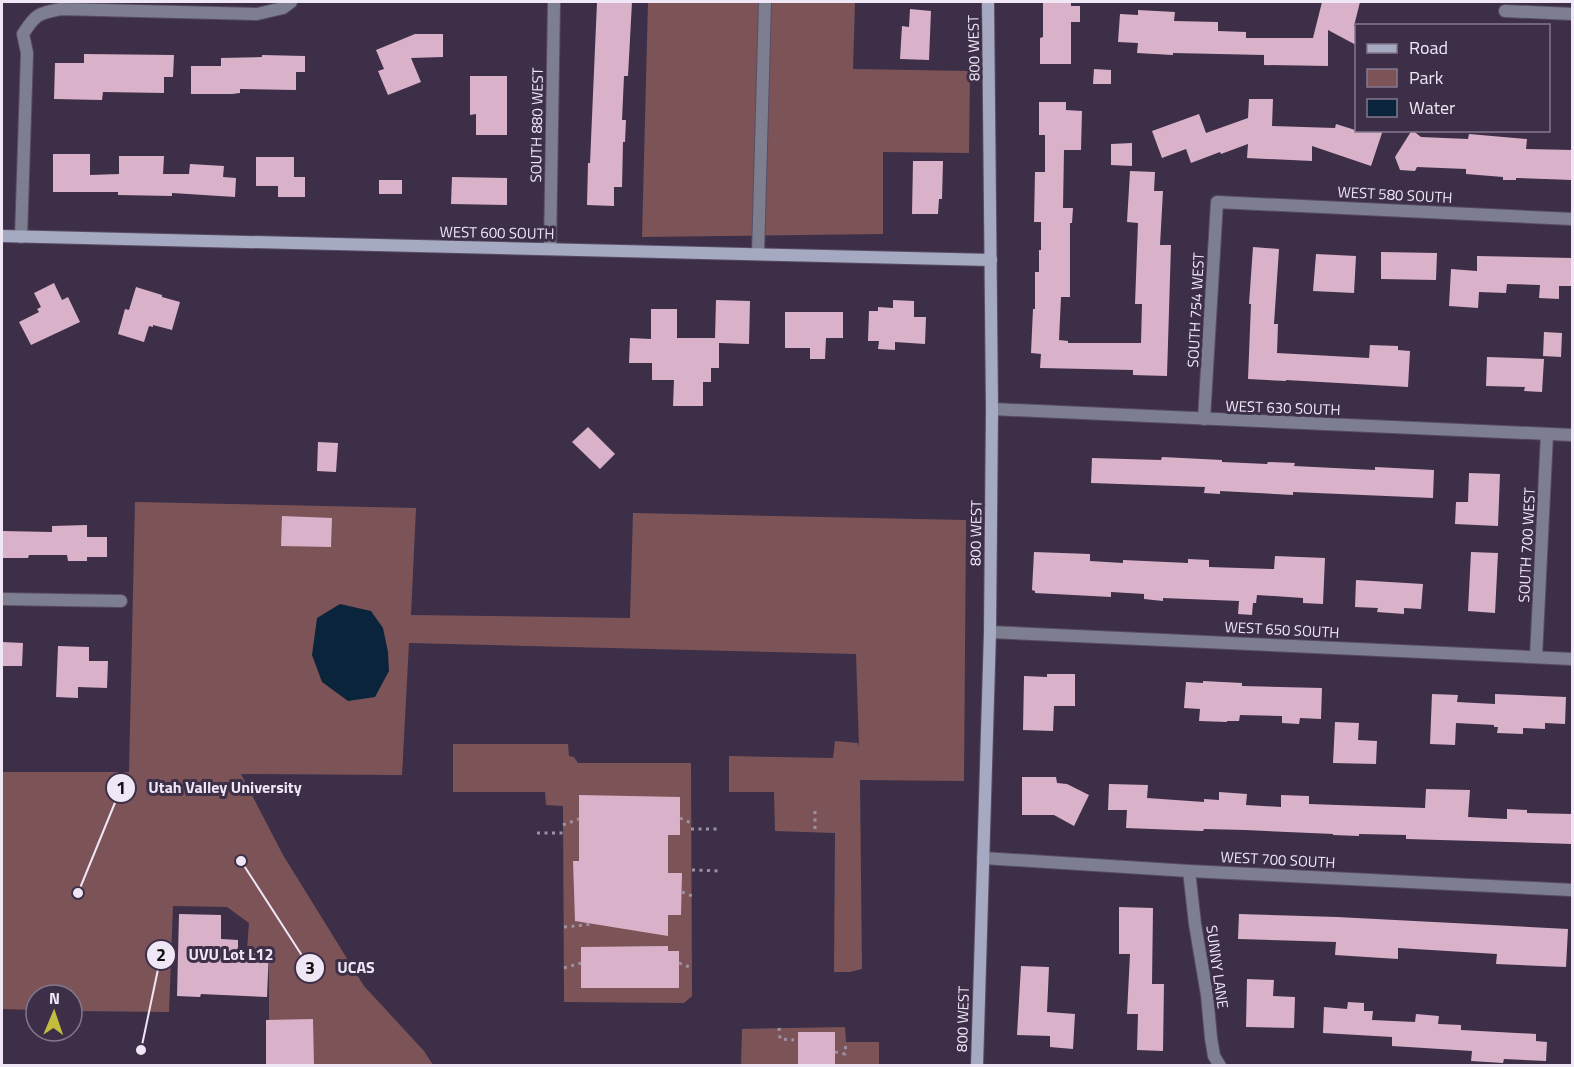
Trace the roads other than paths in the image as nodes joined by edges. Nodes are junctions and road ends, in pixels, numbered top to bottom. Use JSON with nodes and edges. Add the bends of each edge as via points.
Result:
{"nodes":[{"id":1,"x":291,"y":2,"type":"edge"},
{"id":2,"x":554,"y":2,"type":"edge"},
{"id":3,"x":765,"y":2,"type":"edge"},
{"id":4,"x":988,"y":2,"type":"edge"},
{"id":5,"x":1505,"y":11,"type":"dead end"},
{"id":6,"x":1572,"y":14,"type":"edge"},
{"id":7,"x":1217,"y":202,"type":"joint"},
{"id":8,"x":1572,"y":219,"type":"edge"},
{"id":9,"x":2,"y":236,"type":"edge"},
{"id":10,"x":21,"y":237,"type":"junction"},
{"id":11,"x":550,"y":249,"type":"junction"},
{"id":12,"x":758,"y":254,"type":"junction"},
{"id":13,"x":991,"y":260,"type":"junction"},
{"id":14,"x":992,"y":409,"type":"junction"},
{"id":15,"x":1204,"y":419,"type":"junction"},
{"id":16,"x":1547,"y":434,"type":"junction"},
{"id":17,"x":1572,"y":435,"type":"edge"},
{"id":18,"x":2,"y":599,"type":"edge"},
{"id":19,"x":121,"y":601,"type":"dead end"},
{"id":20,"x":990,"y":632,"type":"junction"},
{"id":21,"x":1536,"y":657,"type":"junction"},
{"id":22,"x":1572,"y":659,"type":"edge"},
{"id":23,"x":983,"y":858,"type":"junction"},
{"id":24,"x":1189,"y":871,"type":"junction"},
{"id":25,"x":1572,"y":890,"type":"edge"},
{"id":26,"x":977,"y":1065,"type":"edge"},
{"id":27,"x":1220,"y":1065,"type":"edge"}],
"edges":[{"from":1,"to":10,"type":"street","via":[[257,14],[61,9],[43,12],[31,21],[23,34],[27,53]]},
{"from":2,"to":11,"type":"street","name":"SOUTH 880 WEST"},
{"from":3,"to":12,"type":"street"},
{"from":4,"to":13,"type":"street","name":"800 WEST"},
{"from":5,"to":6,"type":"street"},
{"from":7,"to":8,"type":"street","name":"WEST 580 SOUTH"},
{"from":7,"to":15,"type":"street","name":"SOUTH 754 WEST"},
{"from":9,"to":10,"type":"street","name":"WEST 600 SOUTH"},
{"from":10,"to":11,"type":"street","name":"WEST 600 SOUTH"},
{"from":11,"to":12,"type":"street","name":"WEST 600 SOUTH"},
{"from":12,"to":13,"type":"street","name":"WEST 600 SOUTH"},
{"from":13,"to":14,"type":"street","name":"800 WEST"},
{"from":14,"to":15,"type":"street","name":"WEST 630 SOUTH"},
{"from":14,"to":20,"type":"street","name":"800 WEST"},
{"from":15,"to":16,"type":"street","name":"WEST 630 SOUTH"},
{"from":16,"to":17,"type":"street","name":"WEST 630 SOUTH"},
{"from":16,"to":21,"type":"street","name":"SOUTH 700 WEST"},
{"from":18,"to":19,"type":"street"},
{"from":20,"to":21,"type":"street","name":"WEST 650 SOUTH"},
{"from":20,"to":23,"type":"street","name":"800 WEST"},
{"from":21,"to":22,"type":"street","name":"WEST 650 SOUTH"},
{"from":23,"to":24,"type":"street","name":"WEST 700 SOUTH"},
{"from":23,"to":26,"type":"street","name":"800 WEST"},
{"from":24,"to":25,"type":"street","name":"WEST 700 SOUTH"},
{"from":24,"to":27,"type":"street","name":"SUNNY LANE","via":[[1211,1038]]}]}
